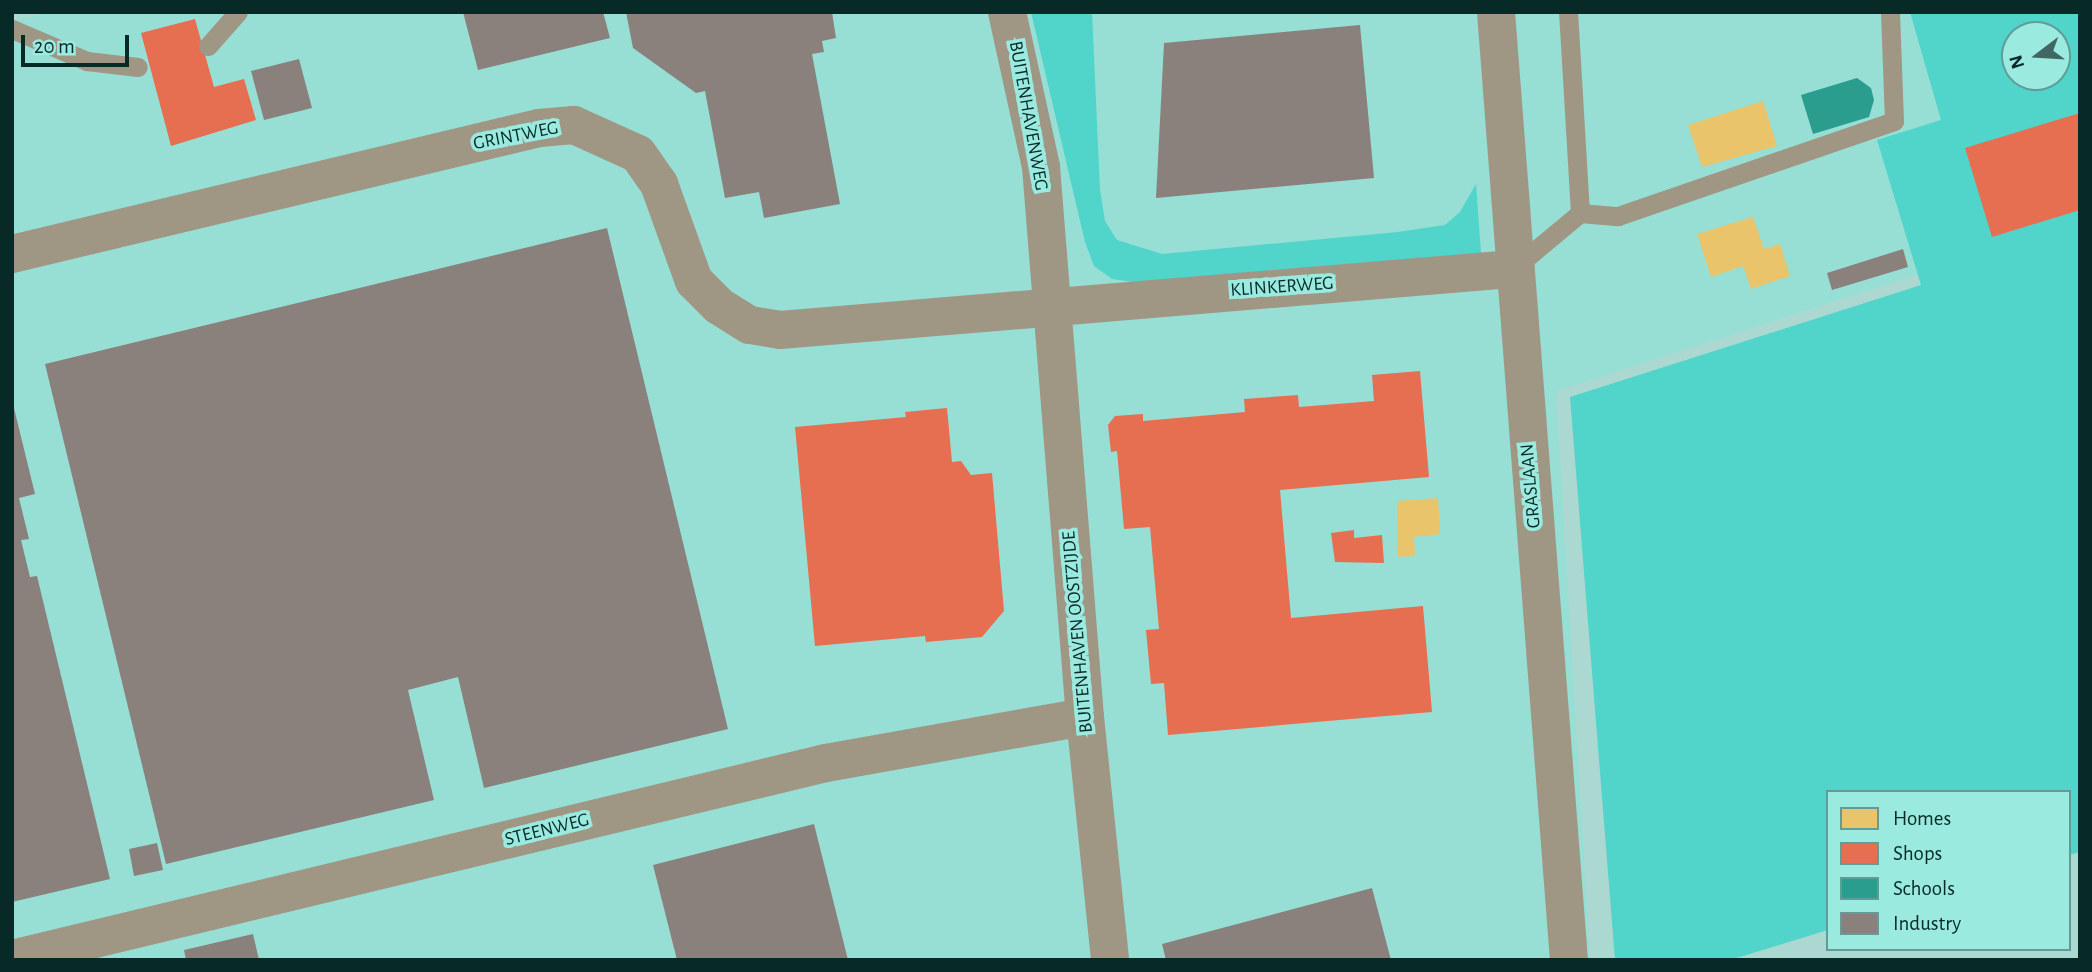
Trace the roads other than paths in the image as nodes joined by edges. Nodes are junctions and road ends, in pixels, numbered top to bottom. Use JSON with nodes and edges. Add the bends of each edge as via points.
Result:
{"nodes":[{"id":1,"x":238,"y":12,"type":"edge"},
{"id":2,"x":1007,"y":12,"type":"edge"},
{"id":3,"x":1496,"y":12,"type":"edge"},
{"id":4,"x":1568,"y":12,"type":"edge"},
{"id":5,"x":1890,"y":12,"type":"edge"},
{"id":6,"x":12,"y":29,"type":"edge"},
{"id":7,"x":208,"y":46,"type":"dead end"},
{"id":8,"x":138,"y":67,"type":"dead end"},
{"id":9,"x":1580,"y":213,"type":"junction"},
{"id":10,"x":12,"y":254,"type":"edge"},
{"id":11,"x":1513,"y":269,"type":"junction"},
{"id":12,"x":1051,"y":305,"type":"junction"},
{"id":13,"x":1085,"y":716,"type":"junction"},
{"id":14,"x":12,"y":959,"type":"edge"},
{"id":15,"x":1110,"y":960,"type":"edge"},
{"id":16,"x":1569,"y":960,"type":"edge"}],
"edges":[{"from":1,"to":7,"type":"lane"},
{"from":2,"to":12,"type":"street","name":"BUITENHAVENWEG","via":[[1041,167]]},
{"from":3,"to":11,"type":"street","name":"GRASLAAN"},
{"from":4,"to":9,"type":"lane"},
{"from":5,"to":9,"type":"lane","via":[[1894,121],[1618,216]]},
{"from":6,"to":8,"type":"lane","via":[[87,61]]},
{"from":9,"to":11,"type":"lane"},
{"from":10,"to":12,"type":"street","name":"GRINTWEG","via":[[538,128],[574,125],[638,154],[659,184],[694,281],[719,306],[750,325],[780,331]]},
{"from":11,"to":12,"type":"street","name":"KLINKERWEG"},
{"from":11,"to":16,"type":"street","name":"GRASLAAN"},
{"from":12,"to":13,"type":"street","name":"BUITENHAVEN OOSTZIJDE"},
{"from":13,"to":14,"type":"street","name":"STEENWEG","via":[[826,763]]},
{"from":13,"to":15,"type":"street","name":"BUITENHAVEN OOSTZIJDE"}]}
